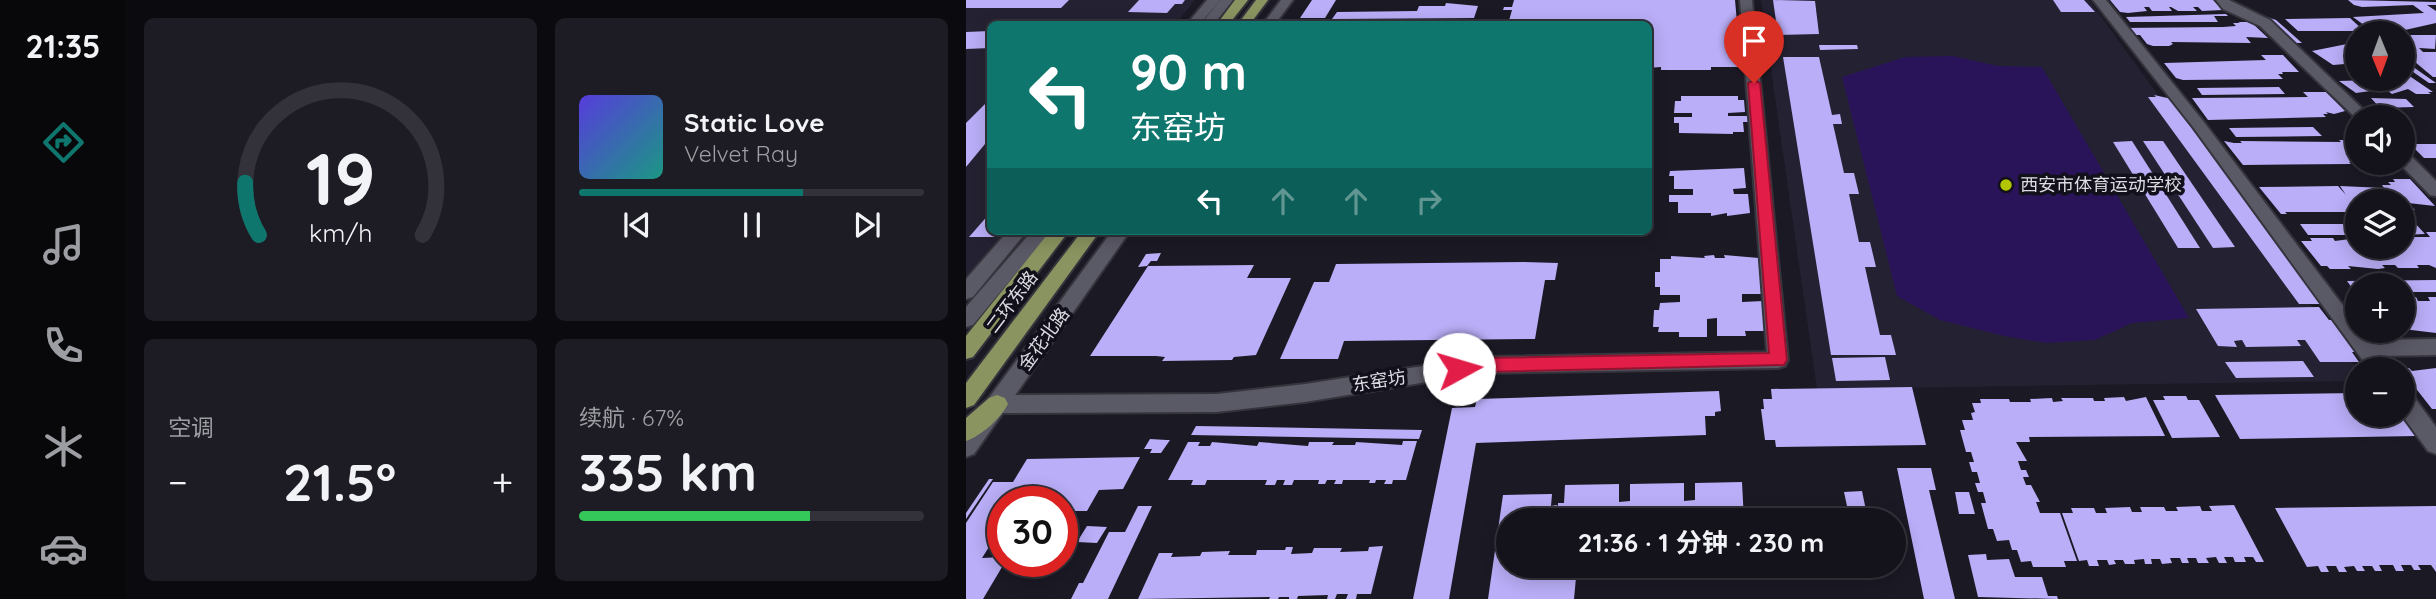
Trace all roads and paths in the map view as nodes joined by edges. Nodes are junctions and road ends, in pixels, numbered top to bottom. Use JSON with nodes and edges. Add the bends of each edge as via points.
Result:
{"nodes":[{"id":1,"x":1214,"y":0,"type":"edge"},
{"id":2,"x":1227,"y":0,"type":"edge"},
{"id":3,"x":1242,"y":0,"type":"edge"},
{"id":4,"x":1262,"y":0,"type":"edge"},
{"id":5,"x":1287,"y":0,"type":"edge"},
{"id":6,"x":1746,"y":0,"type":"edge"},
{"id":7,"x":2099,"y":0,"type":"edge"},
{"id":8,"x":2222,"y":0,"type":"edge"},
{"id":9,"x":1196,"y":21,"type":"edge"},
{"id":10,"x":1210,"y":21,"type":"edge"},
{"id":11,"x":1225,"y":21,"type":"edge"},
{"id":12,"x":1246,"y":21,"type":"edge"},
{"id":13,"x":1271,"y":21,"type":"edge"},
{"id":14,"x":2351,"y":105,"type":"edge"},
{"id":15,"x":2415,"y":169,"type":"edge"},
{"id":16,"x":2436,"y":191,"type":"edge"},
{"id":17,"x":1015,"y":235,"type":"edge"},
{"id":18,"x":1039,"y":235,"type":"edge"},
{"id":19,"x":1056,"y":235,"type":"edge"},
{"id":20,"x":1088,"y":235,"type":"edge"},
{"id":21,"x":1118,"y":235,"type":"edge"},
{"id":22,"x":966,"y":292,"type":"edge"},
{"id":23,"x":971,"y":332,"type":"edge"},
{"id":24,"x":2436,"y":347,"type":"edge"},
{"id":25,"x":2364,"y":348,"type":"junction"},
{"id":26,"x":966,"y":351,"type":"edge"},
{"id":27,"x":2371,"y":357,"type":"edge"},
{"id":28,"x":966,"y":399,"type":"edge"},
{"id":29,"x":998,"y":404,"type":"junction"},
{"id":30,"x":2415,"y":415,"type":"edge"},
{"id":31,"x":966,"y":432,"type":"edge"},
{"id":32,"x":2436,"y":444,"type":"edge"},
{"id":33,"x":966,"y":447,"type":"edge"}],
"edges":[{"from":1,"to":9,"type":"street"},
{"from":2,"to":10,"type":"street"},
{"from":3,"to":11,"type":"highway"},
{"from":4,"to":12,"type":"highway"},
{"from":5,"to":13,"type":"street"},
{"from":6,"to":29,"type":"street","name":"东窑坊","via":[[1778,360],[1482,365],[1217,403]]},
{"from":7,"to":25,"type":"street","via":[[2198,124]]},
{"from":8,"to":14,"type":"street","via":[[2265,23]]},
{"from":15,"to":16,"type":"street"},
{"from":17,"to":22,"type":"street"},
{"from":18,"to":23,"type":"street"},
{"from":19,"to":23,"type":"highway","name":"二环东路"},
{"from":20,"to":28,"type":"highway","name":"二环东路"},
{"from":21,"to":29,"type":"street","name":"金花北路"},
{"from":23,"to":26,"type":"highway","name":"二环东路"},
{"from":24,"to":25,"type":"street"},
{"from":25,"to":27,"type":"street"},
{"from":29,"to":31,"type":"highway"},
{"from":29,"to":33,"type":"street","name":"金花北路"},
{"from":30,"to":32,"type":"street"}]}
